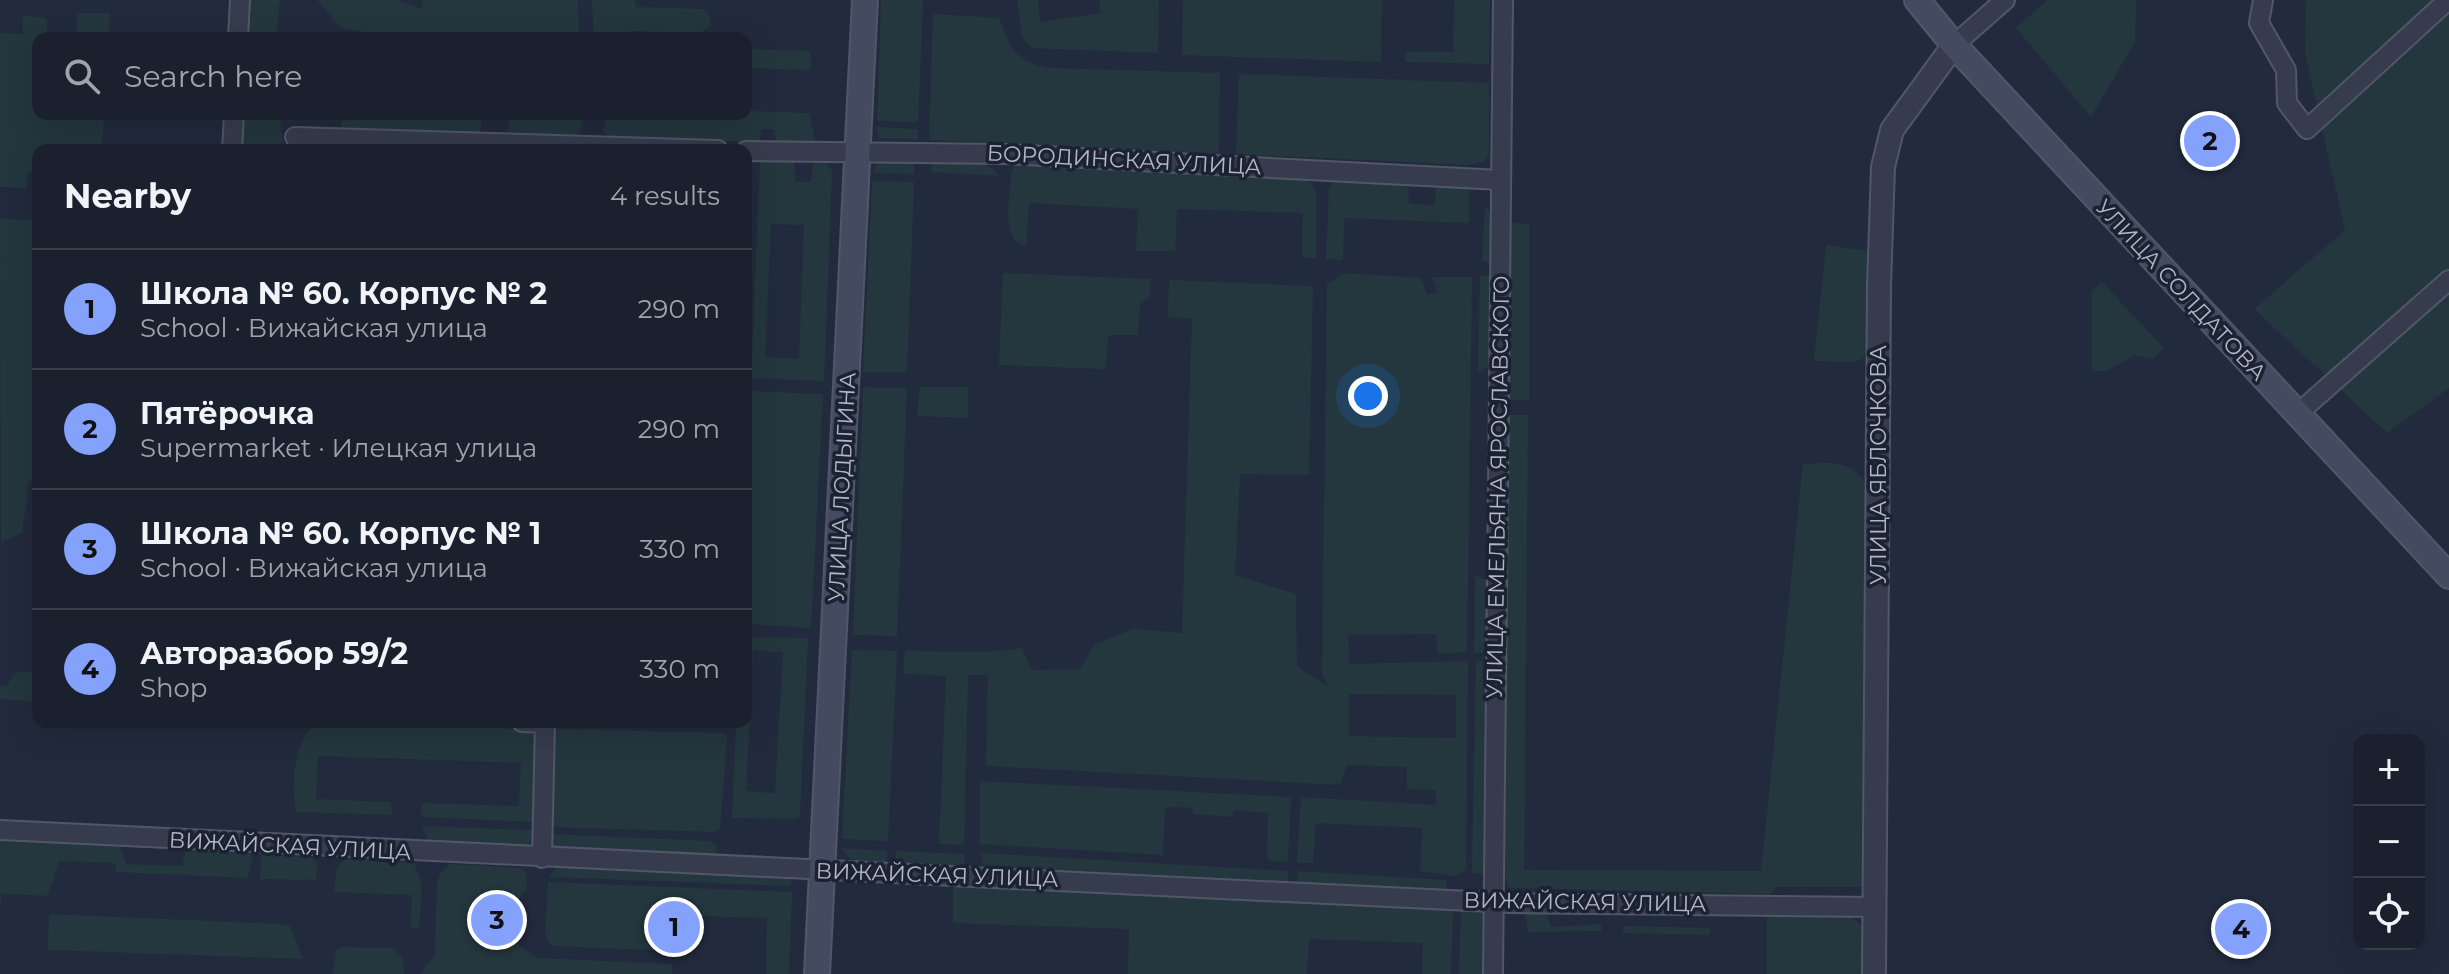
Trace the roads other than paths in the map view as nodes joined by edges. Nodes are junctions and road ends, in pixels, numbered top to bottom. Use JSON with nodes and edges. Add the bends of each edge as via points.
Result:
{"nodes":[{"id":1,"x":240,"y":0,"type":"edge"},
{"id":2,"x":865,"y":0,"type":"edge"},
{"id":3,"x":1503,"y":0,"type":"edge"},
{"id":4,"x":1917,"y":0,"type":"edge"},
{"id":5,"x":2005,"y":0,"type":"edge"},
{"id":6,"x":2263,"y":0,"type":"edge"},
{"id":7,"x":2448,"y":0,"type":"edge"},
{"id":8,"x":238,"y":32,"type":"edge"},
{"id":9,"x":1954,"y":45,"type":"junction"},
{"id":10,"x":234,"y":120,"type":"edge"},
{"id":11,"x":295,"y":137,"type":"dead end"},
{"id":12,"x":232,"y":144,"type":"edge"},
{"id":13,"x":483,"y":144,"type":"edge"},
{"id":14,"x":857,"y":150,"type":"junction"},
{"id":15,"x":752,"y":151,"type":"edge"},
{"id":16,"x":1501,"y":180,"type":"junction"},
{"id":17,"x":2449,"y":280,"type":"edge"},
{"id":18,"x":2296,"y":415,"type":"junction"},
{"id":19,"x":2449,"y":576,"type":"edge"},
{"id":20,"x":545,"y":728,"type":"edge"},
{"id":21,"x":0,"y":830,"type":"edge"},
{"id":22,"x":542,"y":858,"type":"junction"},
{"id":23,"x":823,"y":870,"type":"junction"},
{"id":24,"x":1494,"y":902,"type":"junction"},
{"id":25,"x":1875,"y":907,"type":"junction"},
{"id":26,"x":817,"y":974,"type":"edge"},
{"id":27,"x":1493,"y":974,"type":"edge"},
{"id":28,"x":1874,"y":974,"type":"edge"}],
"edges":[{"from":1,"to":8,"type":"street"},
{"from":2,"to":14,"type":"main road","name":"УЛИЦА ЛОДЫГИНА"},
{"from":3,"to":16,"type":"street","name":"УЛИЦА ЕМЕЛЬЯНА ЯРОСЛАВСКОГО"},
{"from":4,"to":9,"type":"main road","name":"УЛИЦА СОЛДАТОВА"},
{"from":5,"to":9,"type":"street","name":"УЛИЦА ЯБЛОЧКОВА"},
{"from":6,"to":7,"type":"street","via":[[2259,23],[2286,70],[2287,103],[2307,129]]},
{"from":9,"to":18,"type":"main road","name":"УЛИЦА СОЛДАТОВА"},
{"from":9,"to":25,"type":"street","name":"УЛИЦА ЯБЛОЧКОВА","via":[[1892,130],[1883,167]]},
{"from":10,"to":12,"type":"street"},
{"from":11,"to":13,"type":"street"},
{"from":14,"to":15,"type":"street","name":"БОРОДИНСКАЯ УЛИЦА"},
{"from":14,"to":16,"type":"street","name":"БОРОДИНСКАЯ УЛИЦА"},
{"from":14,"to":23,"type":"main road","name":"УЛИЦА ЛОДЫГИНА"},
{"from":16,"to":24,"type":"street","name":"УЛИЦА ЕМЕЛЬЯНА ЯРОСЛАВСКОГО"},
{"from":17,"to":18,"type":"street"},
{"from":18,"to":19,"type":"main road","name":"УЛИЦА СОЛДАТОВА"},
{"from":20,"to":22,"type":"street"},
{"from":21,"to":22,"type":"street","name":"ВИЖАЙСКАЯ УЛИЦА"},
{"from":22,"to":23,"type":"street","name":"ВИЖАЙСКАЯ УЛИЦА"},
{"from":23,"to":24,"type":"street","name":"ВИЖАЙСКАЯ УЛИЦА"},
{"from":23,"to":26,"type":"main road","name":"УЛИЦА ЛОДЫГИНА"},
{"from":24,"to":25,"type":"street","name":"ВИЖАЙСКАЯ УЛИЦА"},
{"from":24,"to":27,"type":"street","name":"УЛИЦА ЕМЕЛЬЯНА ЯРОСЛАВСКОГО"},
{"from":25,"to":28,"type":"street","name":"УЛИЦА ЯБЛОЧКОВА"}]}
